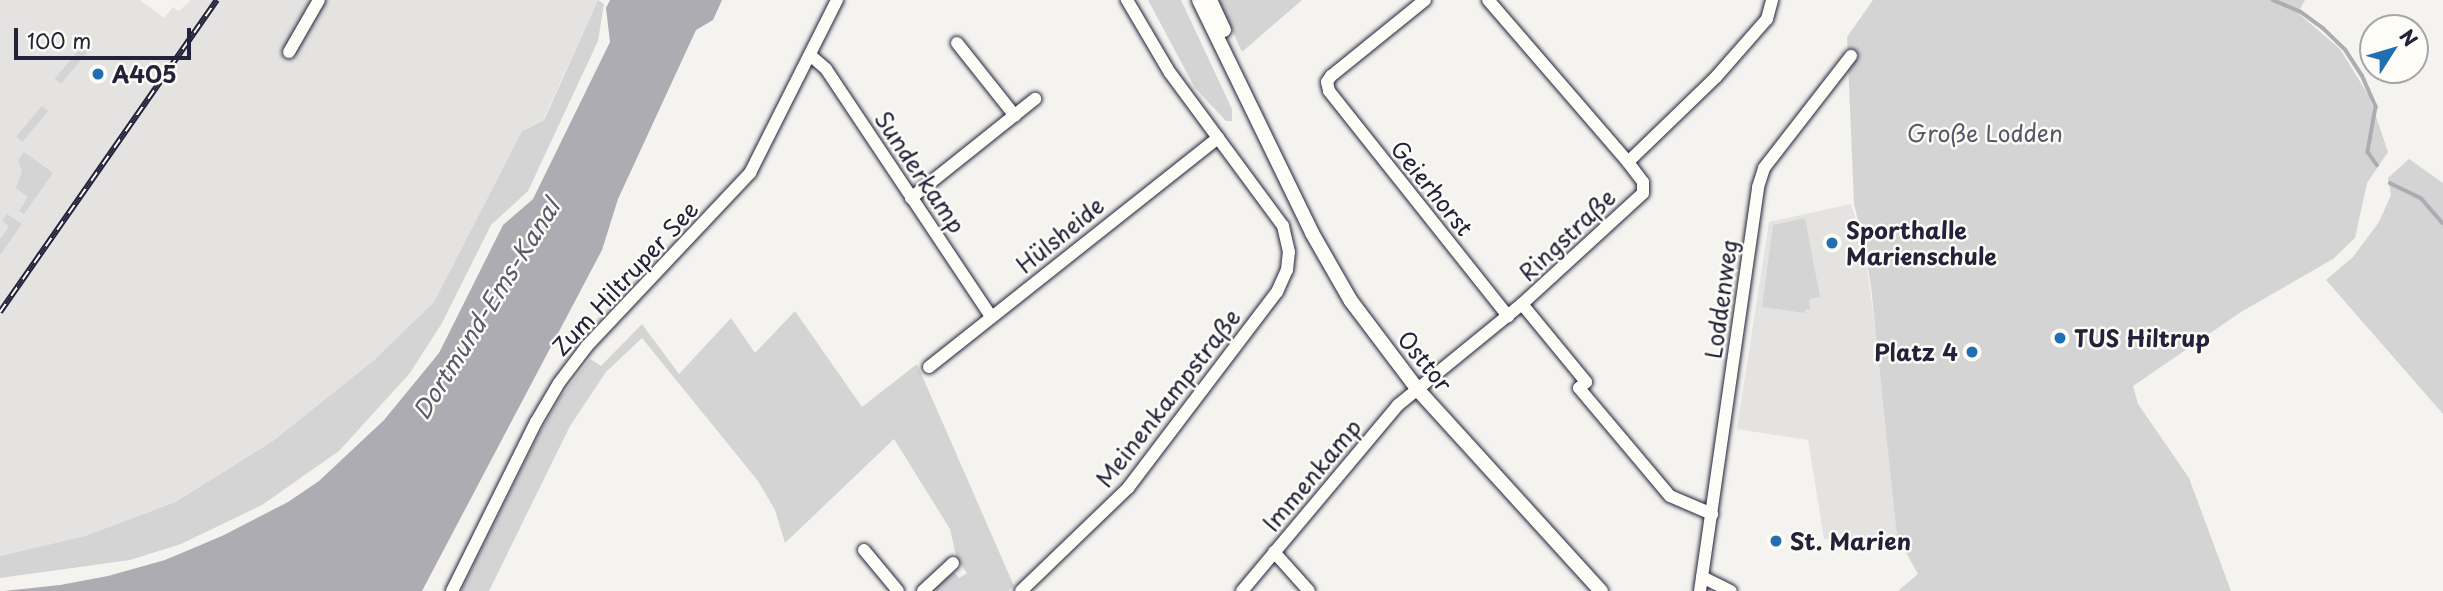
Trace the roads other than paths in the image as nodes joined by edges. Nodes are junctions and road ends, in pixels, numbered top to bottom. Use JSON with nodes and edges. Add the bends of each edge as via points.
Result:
{"nodes":[{"id":1,"x":319,"y":0,"type":"edge"},
{"id":2,"x":837,"y":0,"type":"edge"},
{"id":3,"x":1127,"y":0,"type":"edge"},
{"id":4,"x":1199,"y":0,"type":"edge"},
{"id":5,"x":1210,"y":0,"type":"edge"},
{"id":6,"x":1425,"y":0,"type":"edge"},
{"id":7,"x":1488,"y":0,"type":"edge"},
{"id":8,"x":1772,"y":0,"type":"edge"},
{"id":9,"x":957,"y":43,"type":"dead end"},
{"id":10,"x":289,"y":52,"type":"dead end"},
{"id":11,"x":810,"y":55,"type":"junction"},
{"id":12,"x":1852,"y":56,"type":"dead end"},
{"id":13,"x":1035,"y":99,"type":"dead end"},
{"id":14,"x":1015,"y":116,"type":"junction"},
{"id":15,"x":1262,"y":125,"type":"junction"},
{"id":16,"x":1218,"y":138,"type":"junction"},
{"id":17,"x":1628,"y":162,"type":"junction"},
{"id":18,"x":911,"y":198,"type":"junction"},
{"id":19,"x":1522,"y":304,"type":"junction"},
{"id":20,"x":991,"y":316,"type":"junction"},
{"id":21,"x":1508,"y":316,"type":"junction"},
{"id":22,"x":929,"y":367,"type":"dead end"},
{"id":23,"x":1419,"y":390,"type":"junction"},
{"id":24,"x":1712,"y":513,"type":"junction"},
{"id":25,"x":864,"y":550,"type":"dead end"},
{"id":26,"x":1274,"y":552,"type":"junction"},
{"id":27,"x":954,"y":563,"type":"dead end"},
{"id":28,"x":1701,"y":584,"type":"edge"},
{"id":29,"x":452,"y":591,"type":"edge"},
{"id":30,"x":898,"y":591,"type":"edge"},
{"id":31,"x":923,"y":591,"type":"edge"},
{"id":32,"x":1021,"y":591,"type":"edge"},
{"id":33,"x":1242,"y":591,"type":"edge"},
{"id":34,"x":1309,"y":591,"type":"edge"},
{"id":35,"x":1601,"y":591,"type":"edge"},
{"id":36,"x":1731,"y":591,"type":"edge"}],
"edges":[{"from":1,"to":10,"type":"street"},
{"from":2,"to":11,"type":"street","name":"Zum Hiltruper See"},
{"from":3,"to":16,"type":"street","via":[[1159,57]]},
{"from":4,"to":15,"type":"main road","name":"Osttor"},
{"from":5,"to":15,"type":"main road","name":"Osttor"},
{"from":6,"to":21,"type":"street","name":"Geierhorst","via":[[1327,82],[1329,90]]},
{"from":7,"to":17,"type":"street"},
{"from":8,"to":17,"type":"street","name":"Ringstraße","via":[[1767,19],[1716,77]]},
{"from":9,"to":14,"type":"street"},
{"from":11,"to":18,"type":"street","name":"Sunderkamp","via":[[826,69]]},
{"from":11,"to":29,"type":"street","name":"Zum Hiltruper See","via":[[750,173],[587,346],[559,383]]},
{"from":12,"to":24,"type":"street","name":"Loddenweg","via":[[1764,168],[1758,187]]},
{"from":13,"to":14,"type":"street"},
{"from":14,"to":18,"type":"street"},
{"from":15,"to":23,"type":"main road","name":"Osttor","via":[[1338,278],[1374,334]]},
{"from":16,"to":20,"type":"street","name":"Hülsheide"},
{"from":16,"to":32,"type":"street","name":"Meinenkampstraße","via":[[1283,226],[1288,243],[1281,286],[1128,488]]},
{"from":17,"to":19,"type":"street","name":"Ringstraße","via":[[1643,182],[1643,193]]},
{"from":18,"to":20,"type":"street","name":"Sunderkamp"},
{"from":19,"to":21,"type":"street","name":"Ringstraße"},
{"from":19,"to":24,"type":"street","via":[[1586,382],[1579,388],[1670,496]]},
{"from":20,"to":22,"type":"street","name":"Hülsheide"},
{"from":21,"to":23,"type":"street","name":"Ringstraße"},
{"from":23,"to":26,"type":"street","name":"Immenkamp","via":[[1398,405]]},
{"from":23,"to":35,"type":"main road","name":"Osttor"},
{"from":24,"to":28,"type":"street","name":"Loddenweg"},
{"from":25,"to":30,"type":"street"},
{"from":26,"to":33,"type":"street","name":"Immenkamp"},
{"from":26,"to":34,"type":"street"},
{"from":27,"to":31,"type":"street"},
{"from":28,"to":36,"type":"street","name":"Loddenweg"}]}
